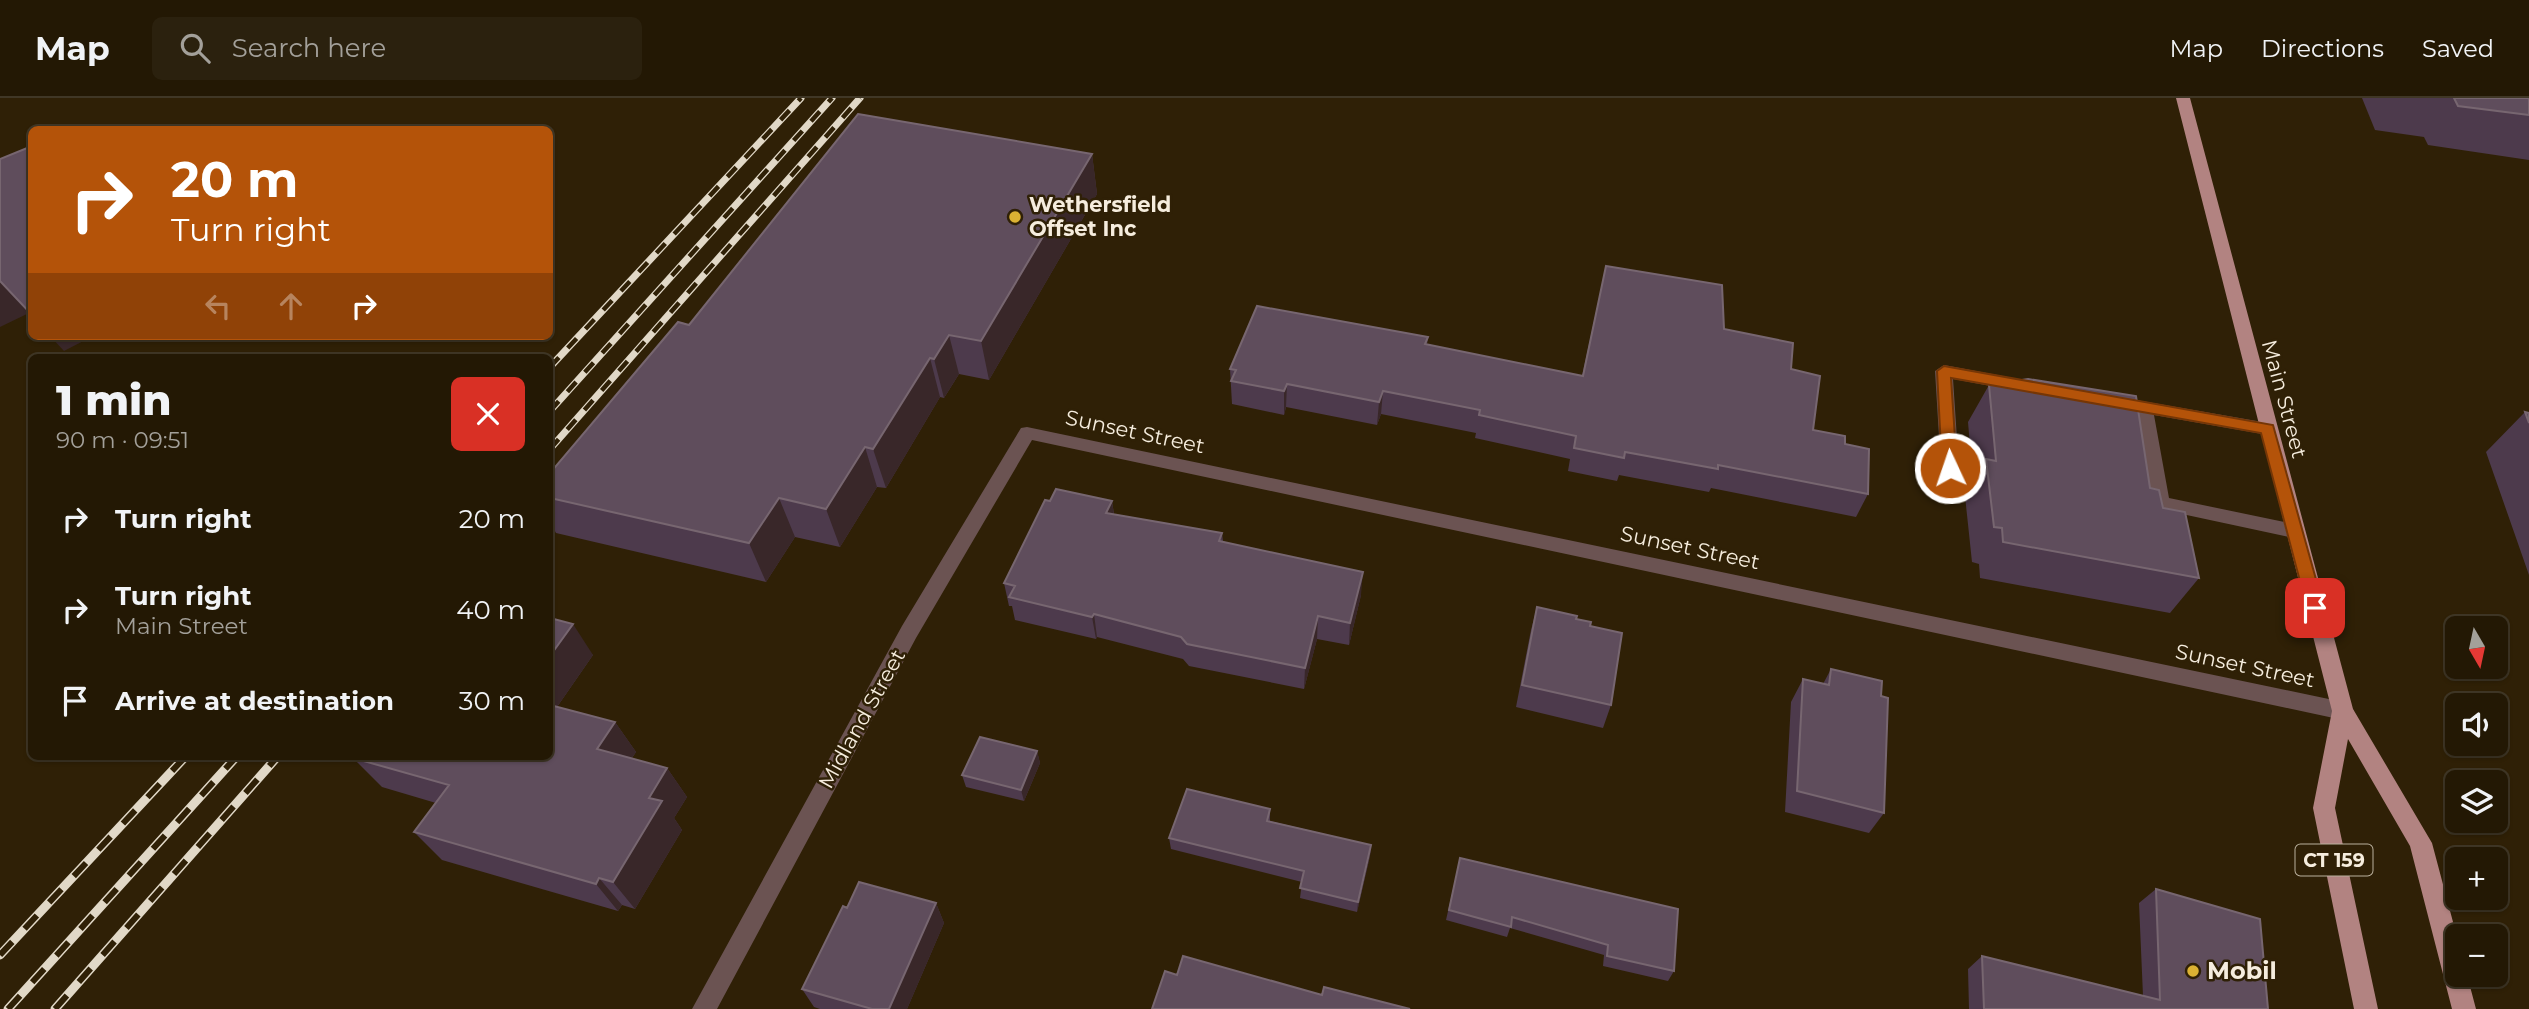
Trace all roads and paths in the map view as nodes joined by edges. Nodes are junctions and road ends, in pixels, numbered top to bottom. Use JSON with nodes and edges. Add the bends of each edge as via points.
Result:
{"nodes":[{"id":1,"x":2183,"y":98,"type":"edge"},
{"id":2,"x":2051,"y":391,"type":"edge"},
{"id":3,"x":2091,"y":398,"type":"edge"},
{"id":4,"x":2144,"y":408,"type":"junction"},
{"id":5,"x":2267,"y":429,"type":"junction"},
{"id":6,"x":1027,"y":433,"type":"joint"},
{"id":7,"x":1950,"y":468,"type":"dead end"},
{"id":8,"x":2294,"y":531,"type":"junction"},
{"id":9,"x":2343,"y":711,"type":"junction"},
{"id":10,"x":704,"y":1009,"type":"edge"},
{"id":11,"x":2366,"y":1009,"type":"edge"},
{"id":12,"x":2464,"y":1009,"type":"edge"}],
"edges":[{"from":1,"to":5,"type":"main road","name":"Main Street","number":"CT 159"},
{"from":2,"to":7,"type":"street","via":[[1944,371]]},
{"from":3,"to":4,"type":"street"},
{"from":4,"to":5,"type":"street"},
{"from":4,"to":8,"type":"street","via":[[2161,503]]},
{"from":5,"to":8,"type":"main road","name":"Main Street","number":"CT 159"},
{"from":6,"to":9,"type":"street","name":"Sunset Street"},
{"from":6,"to":10,"type":"street","name":"Midland Street","via":[[909,632]]},
{"from":8,"to":9,"type":"main road","name":"Main Street","number":"CT 159"},
{"from":9,"to":11,"type":"main road","number":"CT 159","via":[[2324,808]]},
{"from":9,"to":12,"type":"main road","number":"CT 159","via":[[2421,843]]}]}
